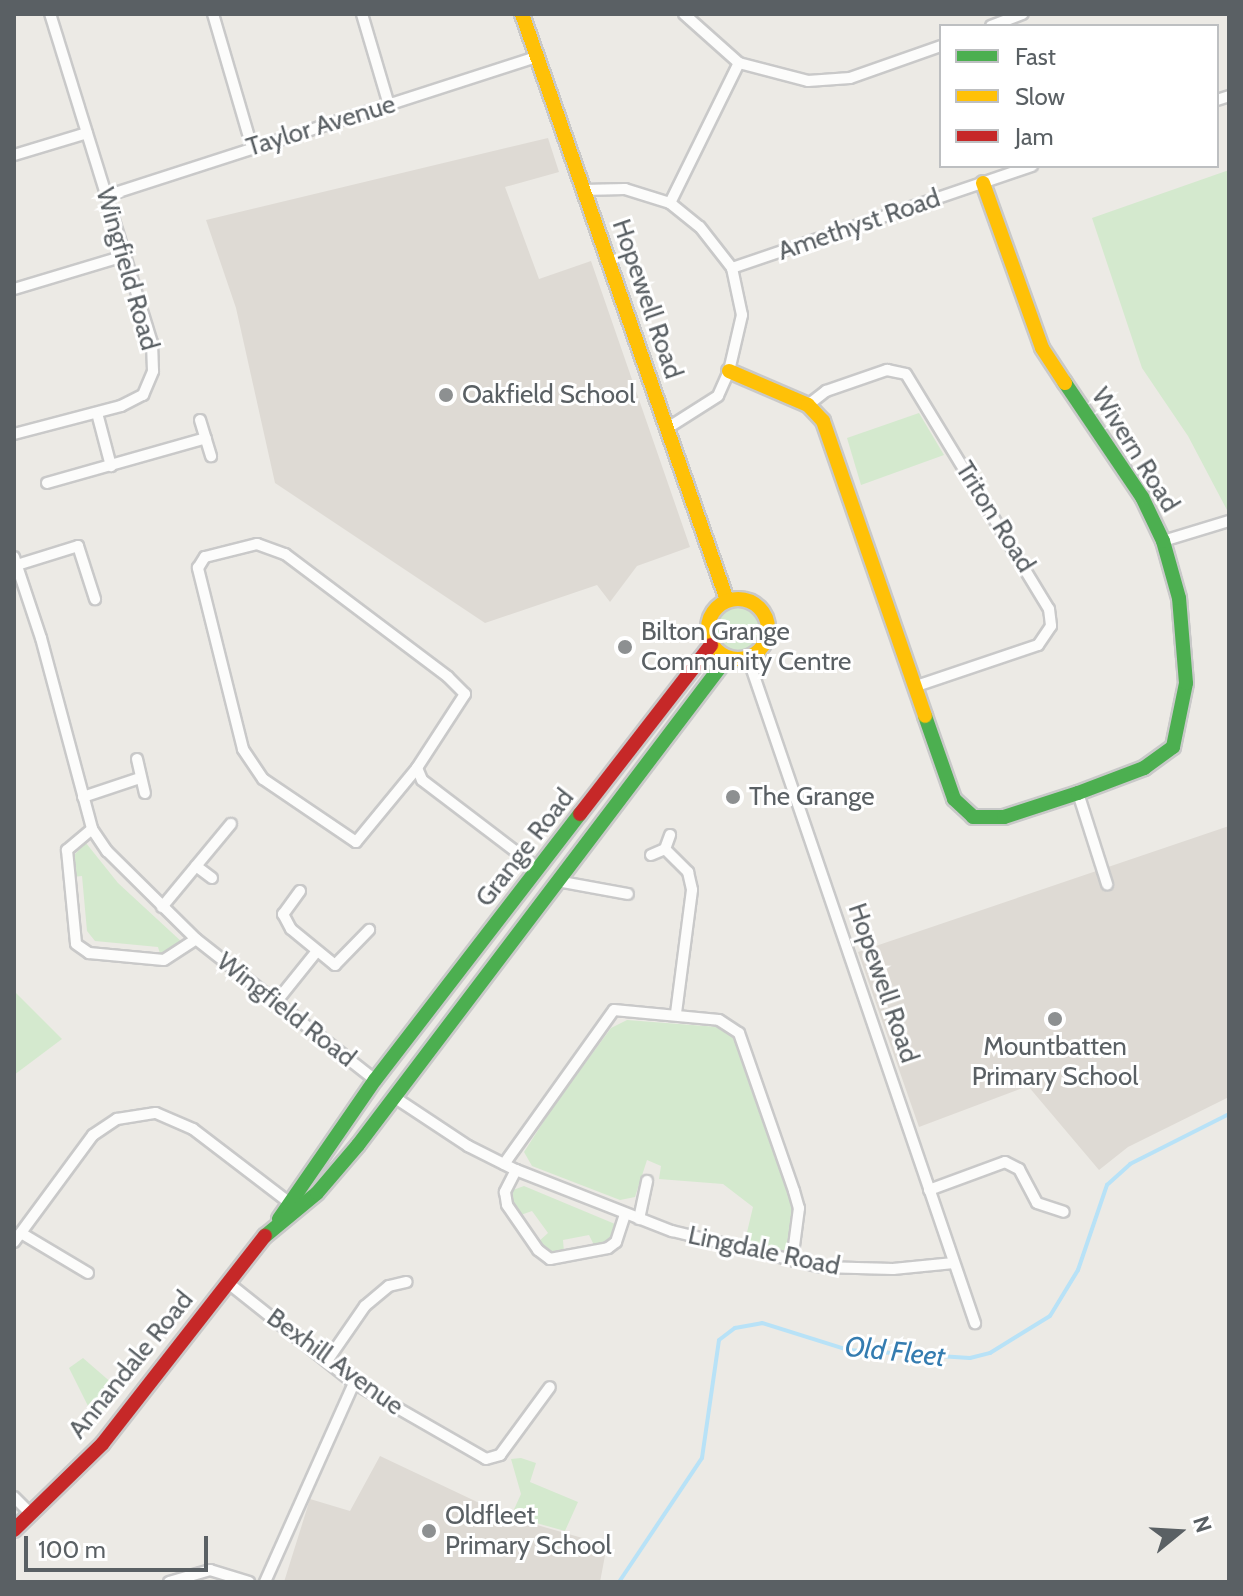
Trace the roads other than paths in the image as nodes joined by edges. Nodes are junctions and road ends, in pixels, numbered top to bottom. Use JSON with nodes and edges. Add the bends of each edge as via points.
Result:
{"nodes":[{"id":1,"x":50,"y":14,"type":"edge"},
{"id":2,"x":213,"y":14,"type":"edge"},
{"id":3,"x":362,"y":14,"type":"edge"},
{"id":4,"x":522,"y":14,"type":"edge"},
{"id":5,"x":684,"y":14,"type":"edge"},
{"id":6,"x":939,"y":47,"type":"edge"},
{"id":7,"x":536,"y":57,"type":"junction"},
{"id":8,"x":739,"y":63,"type":"junction"},
{"id":9,"x":389,"y":105,"type":"junction"},
{"id":10,"x":87,"y":133,"type":"junction"},
{"id":11,"x":252,"y":147,"type":"junction"},
{"id":12,"x":14,"y":155,"type":"edge"},
{"id":13,"x":1026,"y":168,"type":"edge"},
{"id":14,"x":983,"y":183,"type":"junction"},
{"id":15,"x":583,"y":190,"type":"junction"},
{"id":16,"x":106,"y":196,"type":"junction"},
{"id":17,"x":670,"y":203,"type":"junction"},
{"id":18,"x":124,"y":256,"type":"junction"},
{"id":19,"x":732,"y":268,"type":"junction"},
{"id":20,"x":14,"y":289,"type":"edge"},
{"id":21,"x":729,"y":371,"type":"junction"},
{"id":22,"x":808,"y":405,"type":"junction"},
{"id":23,"x":97,"y":413,"type":"junction"},
{"id":24,"x":200,"y":420,"type":"dead end"},
{"id":25,"x":666,"y":429,"type":"junction"},
{"id":26,"x":14,"y":434,"type":"edge"},
{"id":27,"x":206,"y":438,"type":"junction"},
{"id":28,"x":211,"y":456,"type":"dead end"},
{"id":29,"x":111,"y":466,"type":"junction"},
{"id":30,"x":47,"y":483,"type":"dead end"},
{"id":31,"x":1229,"y":521,"type":"edge"},
{"id":32,"x":1163,"y":541,"type":"junction"},
{"id":33,"x":16,"y":561,"type":"edge"},
{"id":34,"x":95,"y":599,"type":"dead end"},
{"id":35,"x":727,"y":600,"type":"junction"},
{"id":36,"x":711,"y":645,"type":"junction"},
{"id":37,"x":727,"y":658,"type":"junction"},
{"id":38,"x":748,"y":658,"type":"junction"},
{"id":39,"x":916,"y":686,"type":"junction"},
{"id":40,"x":137,"y":759,"type":"dead end"},
{"id":41,"x":417,"y":768,"type":"junction"},
{"id":42,"x":140,"y":778,"type":"junction"},
{"id":43,"x":145,"y":793,"type":"dead end"},
{"id":44,"x":1078,"y":793,"type":"junction"},
{"id":45,"x":83,"y":797,"type":"junction"},
{"id":46,"x":231,"y":824,"type":"dead end"},
{"id":47,"x":92,"y":829,"type":"junction"},
{"id":48,"x":670,"y":835,"type":"dead end"},
{"id":49,"x":665,"y":849,"type":"junction"},
{"id":50,"x":651,"y":855,"type":"dead end"},
{"id":51,"x":196,"y":866,"type":"junction"},
{"id":52,"x":539,"y":869,"type":"junction"},
{"id":53,"x":212,"y":878,"type":"dead end"},
{"id":54,"x":557,"y":881,"type":"junction"},
{"id":55,"x":1107,"y":884,"type":"dead end"},
{"id":56,"x":300,"y":891,"type":"dead end"},
{"id":57,"x":628,"y":894,"type":"dead end"},
{"id":58,"x":162,"y":907,"type":"junction"},
{"id":59,"x":369,"y":930,"type":"dead end"},
{"id":60,"x":196,"y":939,"type":"junction"},
{"id":61,"x":317,"y":951,"type":"junction"},
{"id":62,"x":276,"y":1002,"type":"junction"},
{"id":63,"x":676,"y":1013,"type":"junction"},
{"id":64,"x":375,"y":1080,"type":"junction"},
{"id":65,"x":394,"y":1097,"type":"junction"},
{"id":66,"x":504,"y":1164,"type":"junction"},
{"id":67,"x":516,"y":1170,"type":"junction"},
{"id":68,"x":647,"y":1181,"type":"dead end"},
{"id":69,"x":929,"y":1190,"type":"junction"},
{"id":70,"x":293,"y":1204,"type":"junction"},
{"id":71,"x":1064,"y":1212,"type":"dead end"},
{"id":72,"x":625,"y":1215,"type":"junction"},
{"id":73,"x":639,"y":1219,"type":"junction"},
{"id":74,"x":17,"y":1237,"type":"edge"},
{"id":75,"x":792,"y":1261,"type":"junction"},
{"id":76,"x":954,"y":1263,"type":"junction"},
{"id":77,"x":88,"y":1273,"type":"dead end"},
{"id":78,"x":227,"y":1282,"type":"junction"},
{"id":79,"x":407,"y":1282,"type":"dead end"},
{"id":80,"x":975,"y":1323,"type":"dead end"},
{"id":81,"x":327,"y":1361,"type":"junction"},
{"id":82,"x":354,"y":1383,"type":"junction"},
{"id":83,"x":550,"y":1387,"type":"dead end"},
{"id":84,"x":14,"y":1497,"type":"edge"},
{"id":85,"x":31,"y":1514,"type":"junction"},
{"id":86,"x":14,"y":1530,"type":"edge"},
{"id":87,"x":169,"y":1582,"type":"edge"},
{"id":88,"x":249,"y":1582,"type":"edge"},
{"id":89,"x":265,"y":1582,"type":"edge"}],
"edges":[{"from":1,"to":10,"type":"street","name":"Wingfield Road"},
{"from":2,"to":11,"type":"street"},
{"from":3,"to":9,"type":"street"},
{"from":4,"to":7,"type":"street","name":"Hopewell Road"},
{"from":5,"to":8,"type":"street"},
{"from":6,"to":8,"type":"street","via":[[883,68],[822,81],[792,79]]},
{"from":7,"to":9,"type":"street","name":"Taylor Avenue"},
{"from":7,"to":15,"type":"street","name":"Hopewell Road"},
{"from":8,"to":17,"type":"street"},
{"from":9,"to":11,"type":"street","name":"Taylor Avenue"},
{"from":10,"to":12,"type":"street"},
{"from":10,"to":16,"type":"street","name":"Wingfield Road"},
{"from":11,"to":16,"type":"street","name":"Taylor Avenue"},
{"from":13,"to":14,"type":"street","name":"Amethyst Road"},
{"from":14,"to":19,"type":"street","name":"Amethyst Road"},
{"from":14,"to":32,"type":"street","name":"Wivern Road","via":[[1042,348],[1142,497]]},
{"from":15,"to":17,"type":"street","via":[[625,189]]},
{"from":15,"to":25,"type":"street","name":"Hopewell Road"},
{"from":16,"to":18,"type":"street","name":"Wingfield Road"},
{"from":17,"to":19,"type":"street","via":[[700,227]]},
{"from":18,"to":20,"type":"street"},
{"from":18,"to":23,"type":"street","name":"Wingfield Road","via":[[152,343],[153,371],[143,395]]},
{"from":19,"to":21,"type":"street","via":[[742,315]]},
{"from":21,"to":22,"type":"street"},
{"from":21,"to":25,"type":"street","via":[[718,396]]},
{"from":22,"to":39,"type":"street","name":"Wivern Road","via":[[823,421]]},
{"from":22,"to":39,"type":"street","name":"Triton Road","via":[[826,391],[887,370],[906,374],[1049,609],[1051,626],[1038,645]]},
{"from":23,"to":26,"type":"street","name":"Wingfield Road"},
{"from":23,"to":29,"type":"street"},
{"from":24,"to":27,"type":"street"},
{"from":25,"to":35,"type":"street","name":"Hopewell Road"},
{"from":27,"to":28,"type":"street"},
{"from":27,"to":29,"type":"street"},
{"from":29,"to":30,"type":"street"},
{"from":31,"to":32,"type":"street"},
{"from":32,"to":44,"type":"street","name":"Wivern Road","via":[[1179,598],[1186,683],[1173,747],[1144,768]]},
{"from":33,"to":34,"type":"street","via":[[78,546]]},
{"from":33,"to":45,"type":"street","name":"Wingfield Road"},
{"from":35,"to":36,"type":"street","via":[[709,619]]},
{"from":35,"to":38,"type":"street","via":[[746,599],[766,619],[767,638]]},
{"from":36,"to":37,"type":"street"},
{"from":36,"to":52,"type":"street","name":"Grange Road"},
{"from":37,"to":38,"type":"street"},
{"from":37,"to":54,"type":"street","name":"Grange Road"},
{"from":38,"to":69,"type":"street","name":"Hopewell Road"},
{"from":39,"to":44,"type":"street","name":"Wivern Road","via":[[954,799],[973,817],[1004,817]]},
{"from":40,"to":42,"type":"street"},
{"from":41,"to":41,"type":"street","via":[[465,694],[448,677],[285,554],[257,544],[205,557],[198,568],[243,749],[263,779],[356,842]]},
{"from":41,"to":52,"type":"street","via":[[422,780]]},
{"from":42,"to":43,"type":"street"},
{"from":42,"to":45,"type":"street"},
{"from":44,"to":55,"type":"street"},
{"from":45,"to":47,"type":"street","name":"Wingfield Road"},
{"from":46,"to":51,"type":"street"},
{"from":47,"to":58,"type":"street","name":"Wingfield Road","via":[[125,874]]},
{"from":47,"to":60,"type":"street","name":"Wingfield Road","via":[[67,850],[76,944],[89,953],[164,960]]},
{"from":48,"to":49,"type":"street"},
{"from":49,"to":50,"type":"street"},
{"from":49,"to":63,"type":"street","via":[[688,872],[692,890]]},
{"from":51,"to":53,"type":"street"},
{"from":51,"to":58,"type":"street"},
{"from":52,"to":54,"type":"street"},
{"from":52,"to":64,"type":"street","name":"Grange Road"},
{"from":54,"to":57,"type":"street","name":"Grange Road"},
{"from":54,"to":65,"type":"street","name":"Grange Road"},
{"from":56,"to":61,"type":"street","via":[[283,914]]},
{"from":58,"to":60,"type":"street","name":"Wingfield Road"},
{"from":59,"to":61,"type":"street","via":[[335,965]]},
{"from":60,"to":62,"type":"street","name":"Wingfield Road"},
{"from":61,"to":62,"type":"street"},
{"from":62,"to":64,"type":"street","name":"Wingfield Road"},
{"from":63,"to":66,"type":"street","via":[[631,1008],[604,1018]]},
{"from":63,"to":75,"type":"street","via":[[719,1020],[739,1033],[799,1208]]},
{"from":64,"to":70,"type":"street","name":"Annandale Road"},
{"from":65,"to":66,"type":"street","name":"Lingdale Road"},
{"from":65,"to":70,"type":"street","name":"Annandale Road","via":[[317,1193]]},
{"from":66,"to":67,"type":"street","name":"Lingdale Road"},
{"from":67,"to":72,"type":"street","name":"Lingdale Road"},
{"from":67,"to":72,"type":"street","via":[[505,1192],[507,1205],[550,1259],[608,1248],[616,1242]]},
{"from":68,"to":73,"type":"street"},
{"from":69,"to":71,"type":"street","via":[[1005,1162],[1019,1169],[1037,1203]]},
{"from":69,"to":76,"type":"street","name":"Hopewell Road"},
{"from":70,"to":74,"type":"street","via":[[193,1129],[156,1113],[117,1119],[93,1135]]},
{"from":70,"to":78,"type":"street","name":"Annandale Road"},
{"from":72,"to":73,"type":"street","name":"Lingdale Road"},
{"from":73,"to":75,"type":"street","name":"Lingdale Road"},
{"from":74,"to":77,"type":"street"},
{"from":75,"to":76,"type":"street","name":"Lingdale Road","via":[[852,1269]]},
{"from":76,"to":80,"type":"street","name":"Hopewell Road"},
{"from":78,"to":81,"type":"street","name":"Bexhill Avenue"},
{"from":78,"to":85,"type":"street","name":"Annandale Road","via":[[103,1443]]},
{"from":79,"to":81,"type":"street","via":[[389,1286],[365,1306]]},
{"from":81,"to":82,"type":"street","name":"Bexhill Avenue"},
{"from":82,"to":83,"type":"street","name":"Bexhill Avenue","via":[[486,1459],[500,1455]]},
{"from":82,"to":89,"type":"street"},
{"from":84,"to":85,"type":"street"},
{"from":85,"to":86,"type":"street","name":"Annandale Road"},
{"from":87,"to":88,"type":"street","via":[[210,1570]]}]}
